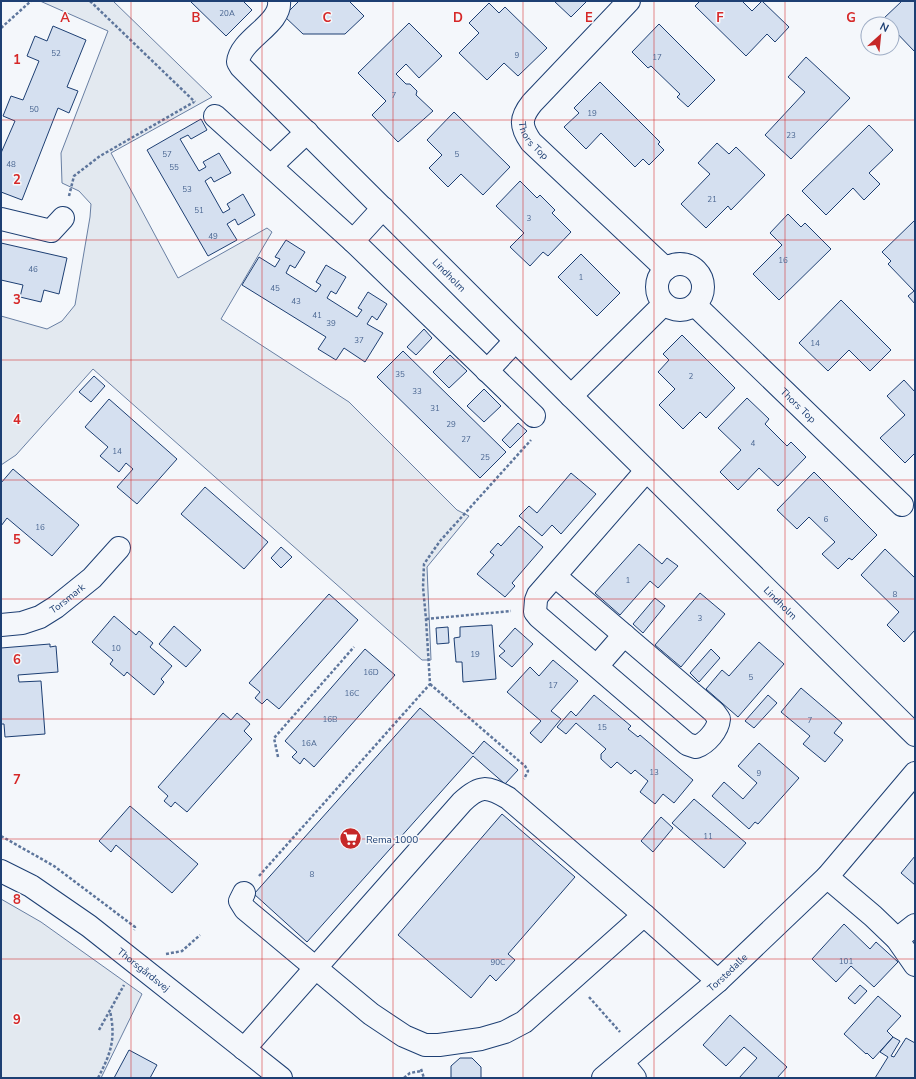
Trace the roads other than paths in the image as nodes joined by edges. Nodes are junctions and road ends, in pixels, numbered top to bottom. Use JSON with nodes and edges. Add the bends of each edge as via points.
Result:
{"nodes":[{"id":1,"x":279,"y":1,"type":"edge"},
{"id":2,"x":629,"y":1,"type":"edge"},
{"id":3,"x":215,"y":116,"type":"road end"},
{"id":4,"x":307,"y":132,"type":"junction"},
{"id":5,"x":271,"y":166,"type":"junction"},
{"id":6,"x":384,"y":208,"type":"junction"},
{"id":7,"x":63,"y":218,"type":"road end"},
{"id":8,"x":1,"y":219,"type":"edge"},
{"id":9,"x":352,"y":241,"type":"junction"},
{"id":10,"x":666,"y":269,"type":"junction"},
{"id":11,"x":664,"y":304,"type":"junction"},
{"id":12,"x":695,"y":305,"type":"junction"},
{"id":13,"x":516,"y":341,"type":"junction"},
{"id":14,"x":487,"y":371,"type":"junction"},
{"id":15,"x":571,"y":396,"type":"junction"},
{"id":16,"x":534,"y":416,"type":"dead end"},
{"id":17,"x":646,"y":471,"type":"junction"},
{"id":18,"x":902,"y":506,"type":"dead end"},
{"id":19,"x":119,"y":548,"type":"dead end"},
{"id":20,"x":555,"y":576,"type":"junction"},
{"id":21,"x":1,"y":625,"type":"edge"},
{"id":22,"x":624,"y":635,"type":"junction"},
{"id":23,"x":597,"y":666,"type":"junction"},
{"id":24,"x":915,"y":735,"type":"edge"},
{"id":25,"x":915,"y":773,"type":"edge"},
{"id":26,"x":1,"y":871,"type":"edge"},
{"id":27,"x":827,"y":877,"type":"junction"},
{"id":28,"x":244,"y":892,"type":"road end"},
{"id":29,"x":644,"y":914,"type":"junction"},
{"id":30,"x":915,"y":925,"type":"edge"},
{"id":31,"x":897,"y":939,"type":"junction"},
{"id":32,"x":915,"y":965,"type":"edge"},
{"id":33,"x":315,"y":968,"type":"junction"},
{"id":34,"x":718,"y":981,"type":"junction"},
{"id":35,"x":244,"y":1049,"type":"junction"},
{"id":36,"x":632,"y":1063,"type":"edge"},
{"id":37,"x":281,"y":1078,"type":"edge"},
{"id":38,"x":603,"y":1078,"type":"edge"}],
"edges":[{"from":1,"to":4,"type":"street","name":"Lindholm","via":[[280,5],[275,15],[243,50],[238,62]]},
{"from":2,"to":10,"type":"street","name":"Thors Top","via":[[532,103],[522,122],[524,132],[531,142]]},
{"from":3,"to":5,"type":"street"},
{"from":4,"to":5,"type":"street"},
{"from":4,"to":6,"type":"street","name":"Lindholm"},
{"from":5,"to":9,"type":"street"},
{"from":6,"to":9,"type":"street"},
{"from":6,"to":13,"type":"street","name":"Lindholm"},
{"from":7,"to":8,"type":"street","via":[[50,231]]},
{"from":9,"to":14,"type":"street"},
{"from":10,"to":11,"type":"street","via":[[657,284],[657,291]]},
{"from":10,"to":12,"type":"street","via":[[684,264],[700,274],[703,291]]},
{"from":11,"to":12,"type":"street","via":[[680,310]]},
{"from":11,"to":15,"type":"street"},
{"from":12,"to":18,"type":"street","name":"Thors Top"},
{"from":13,"to":14,"type":"street"},
{"from":13,"to":15,"type":"street","name":"Lindholm"},
{"from":14,"to":16,"type":"street"},
{"from":15,"to":17,"type":"street","name":"Lindholm"},
{"from":17,"to":20,"type":"street"},
{"from":17,"to":24,"type":"street","name":"Lindholm"},
{"from":19,"to":21,"type":"street","name":"Torsmark","via":[[92,578],[56,607],[40,617]]},
{"from":20,"to":22,"type":"street"},
{"from":20,"to":23,"type":"street","via":[[538,595],[535,612]]},
{"from":22,"to":23,"type":"street"},
{"from":22,"to":23,"type":"street","via":[[714,712],[719,719],[717,728],[700,745],[687,744]]},
{"from":25,"to":27,"type":"street","name":"Torstedalle"},
{"from":26,"to":35,"type":"street","name":"Thorsgårdsvej","via":[[31,886],[89,926]]},
{"from":27,"to":31,"type":"street"},
{"from":27,"to":34,"type":"street","name":"Torstedalle"},
{"from":28,"to":33,"type":"street","via":[[240,901],[245,909]]},
{"from":29,"to":33,"type":"street","via":[[524,1022],[505,1032],[481,1039],[424,1045],[404,1036],[371,1014]]},
{"from":29,"to":33,"type":"street","via":[[508,798],[484,789],[473,792],[462,802]]},
{"from":29,"to":34,"type":"street"},
{"from":30,"to":31,"type":"street"},
{"from":31,"to":32,"type":"street"},
{"from":33,"to":35,"type":"street"},
{"from":34,"to":36,"type":"street","name":"Torstedalle"},
{"from":35,"to":37,"type":"street","name":"Thorsgårdsvej"},
{"from":36,"to":38,"type":"street","name":"Torstedalle"}]}
